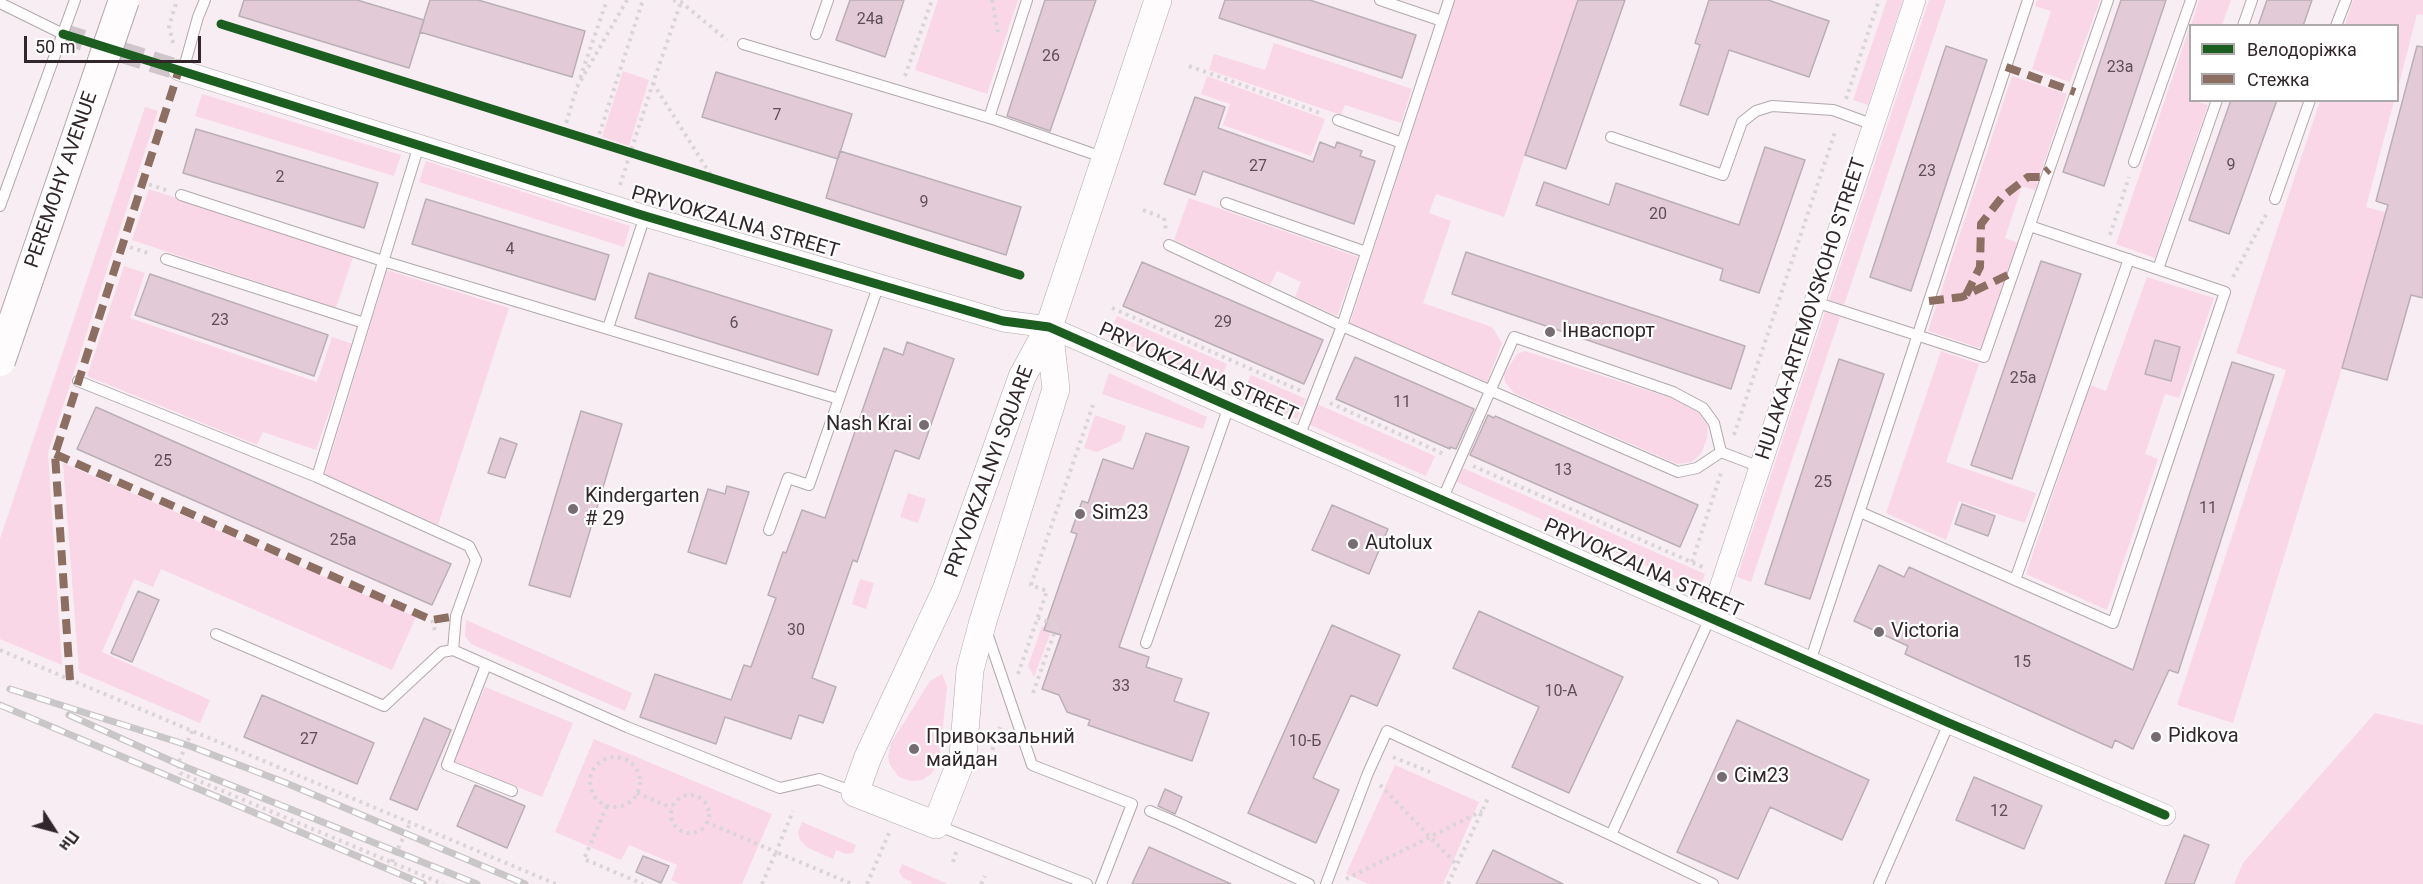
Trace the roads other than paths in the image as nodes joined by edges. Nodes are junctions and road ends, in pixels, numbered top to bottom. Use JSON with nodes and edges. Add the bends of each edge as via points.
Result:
{"nodes":[{"id":1,"x":75,"y":0,"type":"edge"},
{"id":2,"x":124,"y":0,"type":"edge"},
{"id":3,"x":205,"y":0,"type":"edge"},
{"id":4,"x":828,"y":0,"type":"edge"},
{"id":5,"x":1027,"y":0,"type":"edge"},
{"id":6,"x":1158,"y":0,"type":"edge"},
{"id":7,"x":1380,"y":0,"type":"edge"},
{"id":8,"x":1449,"y":0,"type":"edge"},
{"id":9,"x":1915,"y":0,"type":"edge"},
{"id":10,"x":2028,"y":0,"type":"edge"},
{"id":11,"x":2108,"y":0,"type":"edge"},
{"id":12,"x":2191,"y":0,"type":"edge"},
{"id":13,"x":2252,"y":0,"type":"edge"},
{"id":14,"x":2346,"y":0,"type":"edge"},
{"id":15,"x":0,"y":3,"type":"edge"},
{"id":16,"x":1442,"y":21,"type":"junction"},
{"id":17,"x":2244,"y":24,"type":"edge"},
{"id":18,"x":2338,"y":24,"type":"edge"},
{"id":19,"x":63,"y":34,"type":"junction"},
{"id":20,"x":816,"y":34,"type":"dead end"},
{"id":21,"x":743,"y":44,"type":"dead end"},
{"id":22,"x":181,"y":71,"type":"joint"},
{"id":23,"x":2216,"y":102,"type":"edge"},
{"id":24,"x":2309,"y":102,"type":"edge"},
{"id":25,"x":989,"y":118,"type":"junction"},
{"id":26,"x":1338,"y":120,"type":"road end"},
{"id":27,"x":1874,"y":125,"type":"junction"},
{"id":28,"x":1611,"y":137,"type":"dead end"},
{"id":29,"x":1402,"y":143,"type":"junction"},
{"id":30,"x":419,"y":145,"type":"junction"},
{"id":31,"x":1106,"y":158,"type":"junction"},
{"id":32,"x":2134,"y":162,"type":"road end"},
{"id":33,"x":181,"y":195,"type":"road end"},
{"id":34,"x":2275,"y":199,"type":"road end"},
{"id":35,"x":1226,"y":203,"type":"dead end"},
{"id":36,"x":0,"y":206,"type":"edge"},
{"id":37,"x":645,"y":216,"type":"junction"},
{"id":38,"x":2030,"y":226,"type":"junction"},
{"id":39,"x":1169,"y":245,"type":"road end"},
{"id":40,"x":1366,"y":252,"type":"junction"},
{"id":41,"x":166,"y":259,"type":"road end"},
{"id":42,"x":2129,"y":259,"type":"junction"},
{"id":43,"x":383,"y":261,"type":"junction"},
{"id":44,"x":2158,"y":269,"type":"junction"},
{"id":45,"x":879,"y":284,"type":"junction"},
{"id":46,"x":1815,"y":302,"type":"junction"},
{"id":47,"x":364,"y":323,"type":"junction"},
{"id":48,"x":1342,"y":326,"type":"junction"},
{"id":49,"x":1049,"y":327,"type":"junction"},
{"id":50,"x":608,"y":328,"type":"junction"},
{"id":51,"x":1918,"y":336,"type":"junction"},
{"id":52,"x":0,"y":361,"type":"edge"},
{"id":53,"x":78,"y":381,"type":"dead end"},
{"id":54,"x":1491,"y":391,"type":"junction"},
{"id":55,"x":839,"y":399,"type":"junction"},
{"id":56,"x":1229,"y":406,"type":"junction"},
{"id":57,"x":1299,"y":437,"type":"junction"},
{"id":58,"x":1725,"y":453,"type":"junction"},
{"id":59,"x":1760,"y":467,"type":"junction"},
{"id":60,"x":317,"y":477,"type":"junction"},
{"id":61,"x":1442,"y":500,"type":"junction"},
{"id":62,"x":1860,"y":512,"type":"junction"},
{"id":63,"x":769,"y":530,"type":"dead end"},
{"id":64,"x":2015,"y":580,"type":"junction"},
{"id":65,"x":1710,"y":618,"type":"junction"},
{"id":66,"x":983,"y":621,"type":"junction"},
{"id":67,"x":216,"y":634,"type":"dead end"},
{"id":68,"x":1146,"y":643,"type":"dead end"},
{"id":69,"x":453,"y":650,"type":"junction"},
{"id":70,"x":1810,"y":662,"type":"junction"},
{"id":71,"x":486,"y":665,"type":"junction"},
{"id":72,"x":1949,"y":723,"type":"junction"},
{"id":73,"x":512,"y":791,"type":"dead end"},
{"id":74,"x":855,"y":793,"type":"junction"},
{"id":75,"x":1150,"y":811,"type":"dead end"},
{"id":76,"x":2164,"y":815,"type":"dead end"},
{"id":77,"x":936,"y":825,"type":"junction"},
{"id":78,"x":1611,"y":835,"type":"junction"},
{"id":79,"x":1087,"y":884,"type":"edge"},
{"id":80,"x":1101,"y":884,"type":"edge"},
{"id":81,"x":1310,"y":884,"type":"edge"},
{"id":82,"x":1326,"y":884,"type":"edge"},
{"id":83,"x":1713,"y":884,"type":"edge"},
{"id":84,"x":1879,"y":884,"type":"edge"}],
"edges":[{"from":1,"to":19,"type":"lane"},
{"from":2,"to":52,"type":"main road","name":"PEREMOHY AVENUE","bridge":true},
{"from":3,"to":22,"type":"lane"},
{"from":4,"to":20,"type":"lane"},
{"from":5,"to":25,"type":"lane"},
{"from":6,"to":31,"type":"street"},
{"from":7,"to":16,"type":"lane"},
{"from":8,"to":16,"type":"lane"},
{"from":9,"to":27,"type":"street","name":"HULAKA-ARTEMOVSKOHO STREET"},
{"from":10,"to":51,"type":"lane"},
{"from":11,"to":38,"type":"lane"},
{"from":12,"to":32,"type":"lane"},
{"from":13,"to":17,"type":"lane"},
{"from":14,"to":18,"type":"lane"},
{"from":15,"to":19,"type":"lane"},
{"from":16,"to":29,"type":"lane"},
{"from":19,"to":36,"type":"lane"},
{"from":21,"to":25,"type":"lane"},
{"from":22,"to":30,"type":"street","name":"PRYVOKZALNA STREET"},
{"from":23,"to":44,"type":"lane"},
{"from":24,"to":34,"type":"lane"},
{"from":25,"to":31,"type":"lane"},
{"from":26,"to":29,"type":"lane"},
{"from":27,"to":28,"type":"lane","via":[[1833,110],[1772,106],[1756,111],[1742,122],[1723,175]]},
{"from":27,"to":46,"type":"street","name":"HULAKA-ARTEMOVSKOHO STREET"},
{"from":29,"to":40,"type":"lane"},
{"from":30,"to":37,"type":"street","name":"PRYVOKZALNA STREET"},
{"from":30,"to":43,"type":"lane"},
{"from":31,"to":49,"type":"street"},
{"from":33,"to":43,"type":"lane"},
{"from":35,"to":40,"type":"lane"},
{"from":37,"to":45,"type":"street","name":"PRYVOKZALNA STREET"},
{"from":37,"to":50,"type":"lane"},
{"from":38,"to":42,"type":"lane"},
{"from":38,"to":51,"type":"lane","via":[[1984,357]]},
{"from":39,"to":48,"type":"lane"},
{"from":40,"to":48,"type":"lane"},
{"from":41,"to":47,"type":"lane"},
{"from":42,"to":44,"type":"lane"},
{"from":42,"to":64,"type":"lane"},
{"from":43,"to":47,"type":"lane"},
{"from":43,"to":50,"type":"lane"},
{"from":44,"to":64,"type":"lane","via":[[2225,292],[2113,623]]},
{"from":45,"to":49,"type":"street","name":"PRYVOKZALNA STREET","via":[[1004,321]]},
{"from":45,"to":55,"type":"lane"},
{"from":46,"to":51,"type":"lane"},
{"from":46,"to":59,"type":"street","name":"HULAKA-ARTEMOVSKOHO STREET"},
{"from":47,"to":60,"type":"lane"},
{"from":48,"to":54,"type":"lane"},
{"from":48,"to":57,"type":"lane"},
{"from":49,"to":56,"type":"street","name":"PRYVOKZALNA STREET"},
{"from":49,"to":66,"type":"street","name":"PRYVOKZALNYI SQUARE","via":[[1056,389]]},
{"from":49,"to":74,"type":"street","name":"PRYVOKZALNYI SQUARE","via":[[1022,377],[946,590]]},
{"from":50,"to":55,"type":"lane"},
{"from":51,"to":62,"type":"lane"},
{"from":53,"to":60,"type":"lane"},
{"from":54,"to":58,"type":"lane","via":[[1678,472],[1697,468]]},
{"from":54,"to":58,"type":"lane","via":[[1514,337],[1674,392],[1703,408],[1714,423]]},
{"from":54,"to":61,"type":"lane"},
{"from":55,"to":63,"type":"lane","via":[[809,485],[788,478]]},
{"from":56,"to":57,"type":"street","name":"PRYVOKZALNA STREET"},
{"from":56,"to":68,"type":"lane"},
{"from":57,"to":61,"type":"street","name":"PRYVOKZALNA STREET"},
{"from":58,"to":59,"type":"lane"},
{"from":59,"to":65,"type":"street","name":"HULAKA-ARTEMOVSKOHO STREET"},
{"from":60,"to":69,"type":"lane","via":[[470,546],[476,560],[456,616]]},
{"from":61,"to":65,"type":"street","name":"PRYVOKZALNA STREET"},
{"from":62,"to":64,"type":"lane"},
{"from":62,"to":70,"type":"lane"},
{"from":65,"to":70,"type":"street","name":"PRYVOKZALNA STREET"},
{"from":65,"to":78,"type":"lane"},
{"from":66,"to":77,"type":"street","name":"PRYVOKZALNYI SQUARE","via":[[970,670],[963,756]]},
{"from":66,"to":80,"type":"lane","via":[[1032,765],[1132,804]]},
{"from":67,"to":69,"type":"lane","via":[[384,706],[442,652]]},
{"from":69,"to":71,"type":"lane"},
{"from":70,"to":72,"type":"street","name":"PRYVOKZALNA STREET"},
{"from":71,"to":73,"type":"lane","via":[[447,765]]},
{"from":71,"to":74,"type":"lane","via":[[780,788],[819,779]]},
{"from":72,"to":76,"type":"street","name":"PRYVOKZALNA STREET"},
{"from":72,"to":84,"type":"lane"},
{"from":74,"to":77,"type":"street"},
{"from":75,"to":81,"type":"lane"},
{"from":77,"to":79,"type":"lane"},
{"from":78,"to":82,"type":"lane","via":[[1387,731]]},
{"from":78,"to":83,"type":"lane"}]}
